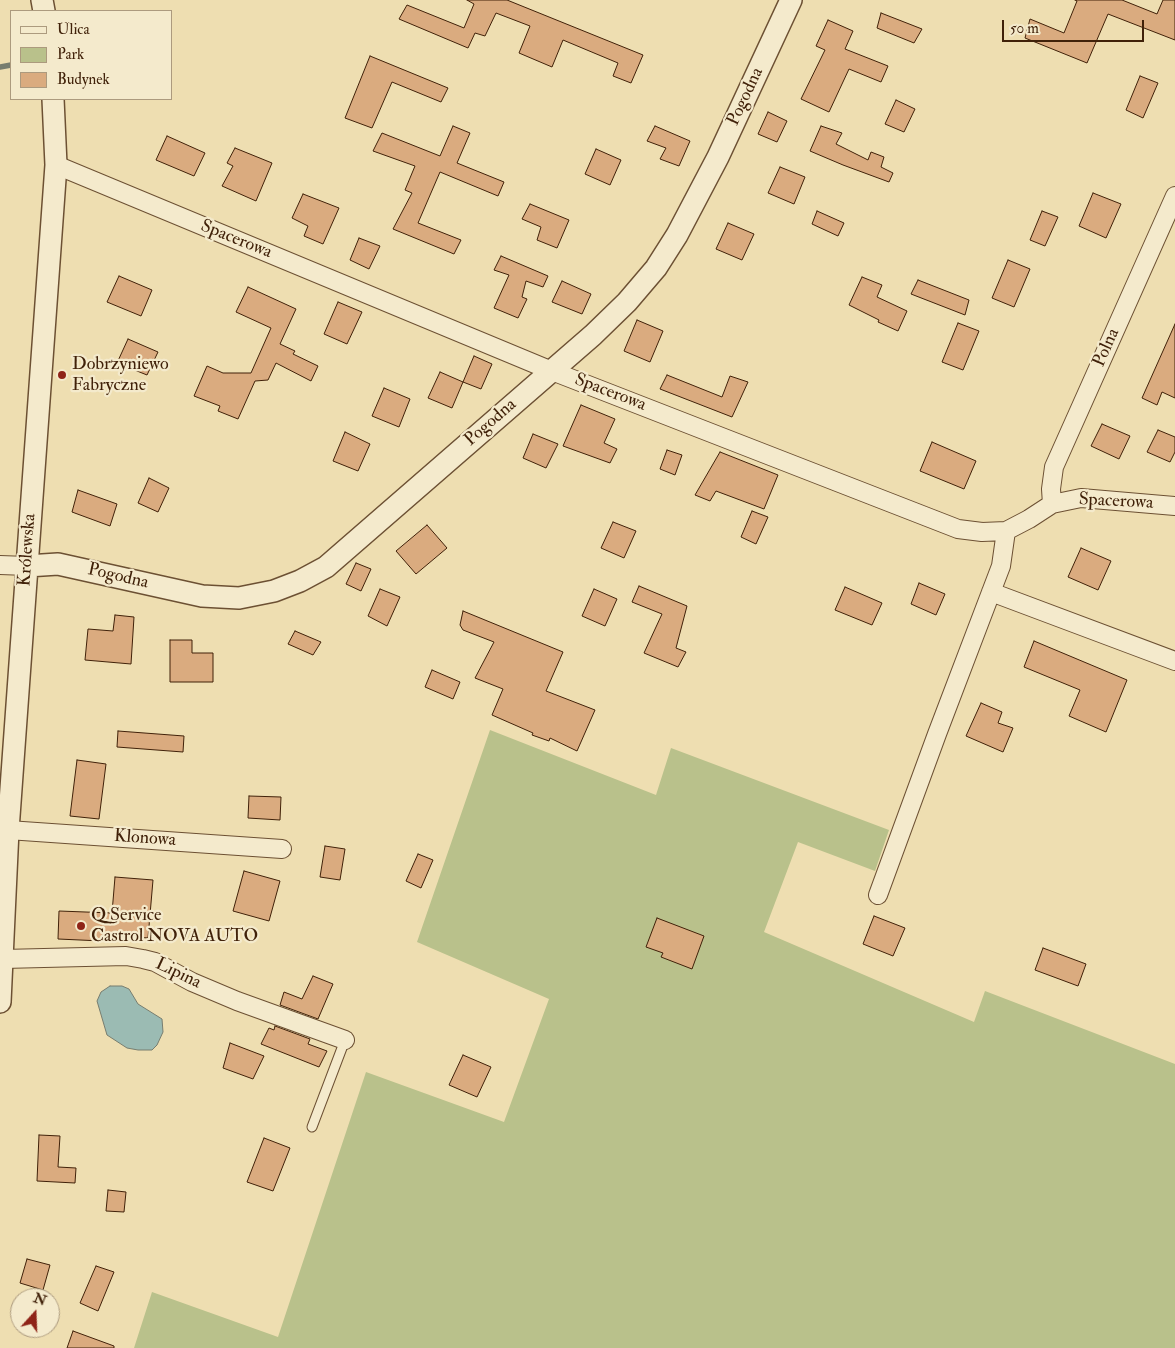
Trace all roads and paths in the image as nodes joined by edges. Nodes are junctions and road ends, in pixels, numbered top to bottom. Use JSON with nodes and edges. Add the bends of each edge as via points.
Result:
{"nodes":[{"id":1,"x":791,"y":0,"type":"edge"},
{"id":2,"x":53,"y":100,"type":"edge"},
{"id":3,"x":56,"y":165,"type":"junction"},
{"id":4,"x":1175,"y":196,"type":"edge"},
{"id":5,"x":552,"y":370,"type":"junction"},
{"id":6,"x":1052,"y":504,"type":"junction"},
{"id":7,"x":1175,"y":506,"type":"edge"},
{"id":8,"x":1006,"y":531,"type":"junction"},
{"id":9,"x":0,"y":565,"type":"edge"},
{"id":10,"x":27,"y":566,"type":"junction"},
{"id":11,"x":992,"y":592,"type":"junction"},
{"id":12,"x":1175,"y":661,"type":"edge"},
{"id":13,"x":5,"y":841,"type":"edge"},
{"id":14,"x":282,"y":849,"type":"dead end"},
{"id":15,"x":878,"y":895,"type":"dead end"},
{"id":16,"x":3,"y":959,"type":"junction"},
{"id":17,"x":0,"y":1002,"type":"edge"},
{"id":18,"x":345,"y":1040,"type":"joint"},
{"id":19,"x":312,"y":1126,"type":"dead end"}],
"edges":[{"from":1,"to":5,"type":"street","name":"Pogodna","via":[[718,157],[656,268],[628,302]]},
{"from":2,"to":3,"type":"street","name":"Królewska"},
{"from":3,"to":5,"type":"street","name":"Spacerowa"},
{"from":3,"to":10,"type":"street","name":"Królewska"},
{"from":4,"to":6,"type":"street","name":"Polna","via":[[1054,467]]},
{"from":5,"to":8,"type":"street","name":"Spacerowa","via":[[958,529]]},
{"from":5,"to":10,"type":"street","name":"Pogodna","via":[[326,567],[300,581],[239,598],[202,596],[58,564]]},
{"from":6,"to":7,"type":"street","name":"Spacerowa","via":[[1081,498]]},
{"from":6,"to":8,"type":"street","name":"Spacerowa"},
{"from":8,"to":11,"type":"street","via":[[1001,566]]},
{"from":9,"to":10,"type":"street"},
{"from":10,"to":13,"type":"street","name":"Królewska"},
{"from":11,"to":12,"type":"street"},
{"from":11,"to":15,"type":"street"},
{"from":13,"to":14,"type":"street","name":"Klonowa"},
{"from":13,"to":16,"type":"street","name":"Królewska"},
{"from":16,"to":17,"type":"street","name":"Królewska"},
{"from":16,"to":18,"type":"street","name":"Lipina","via":[[143,958],[228,997]]},
{"from":18,"to":19,"type":"lane"}]}
